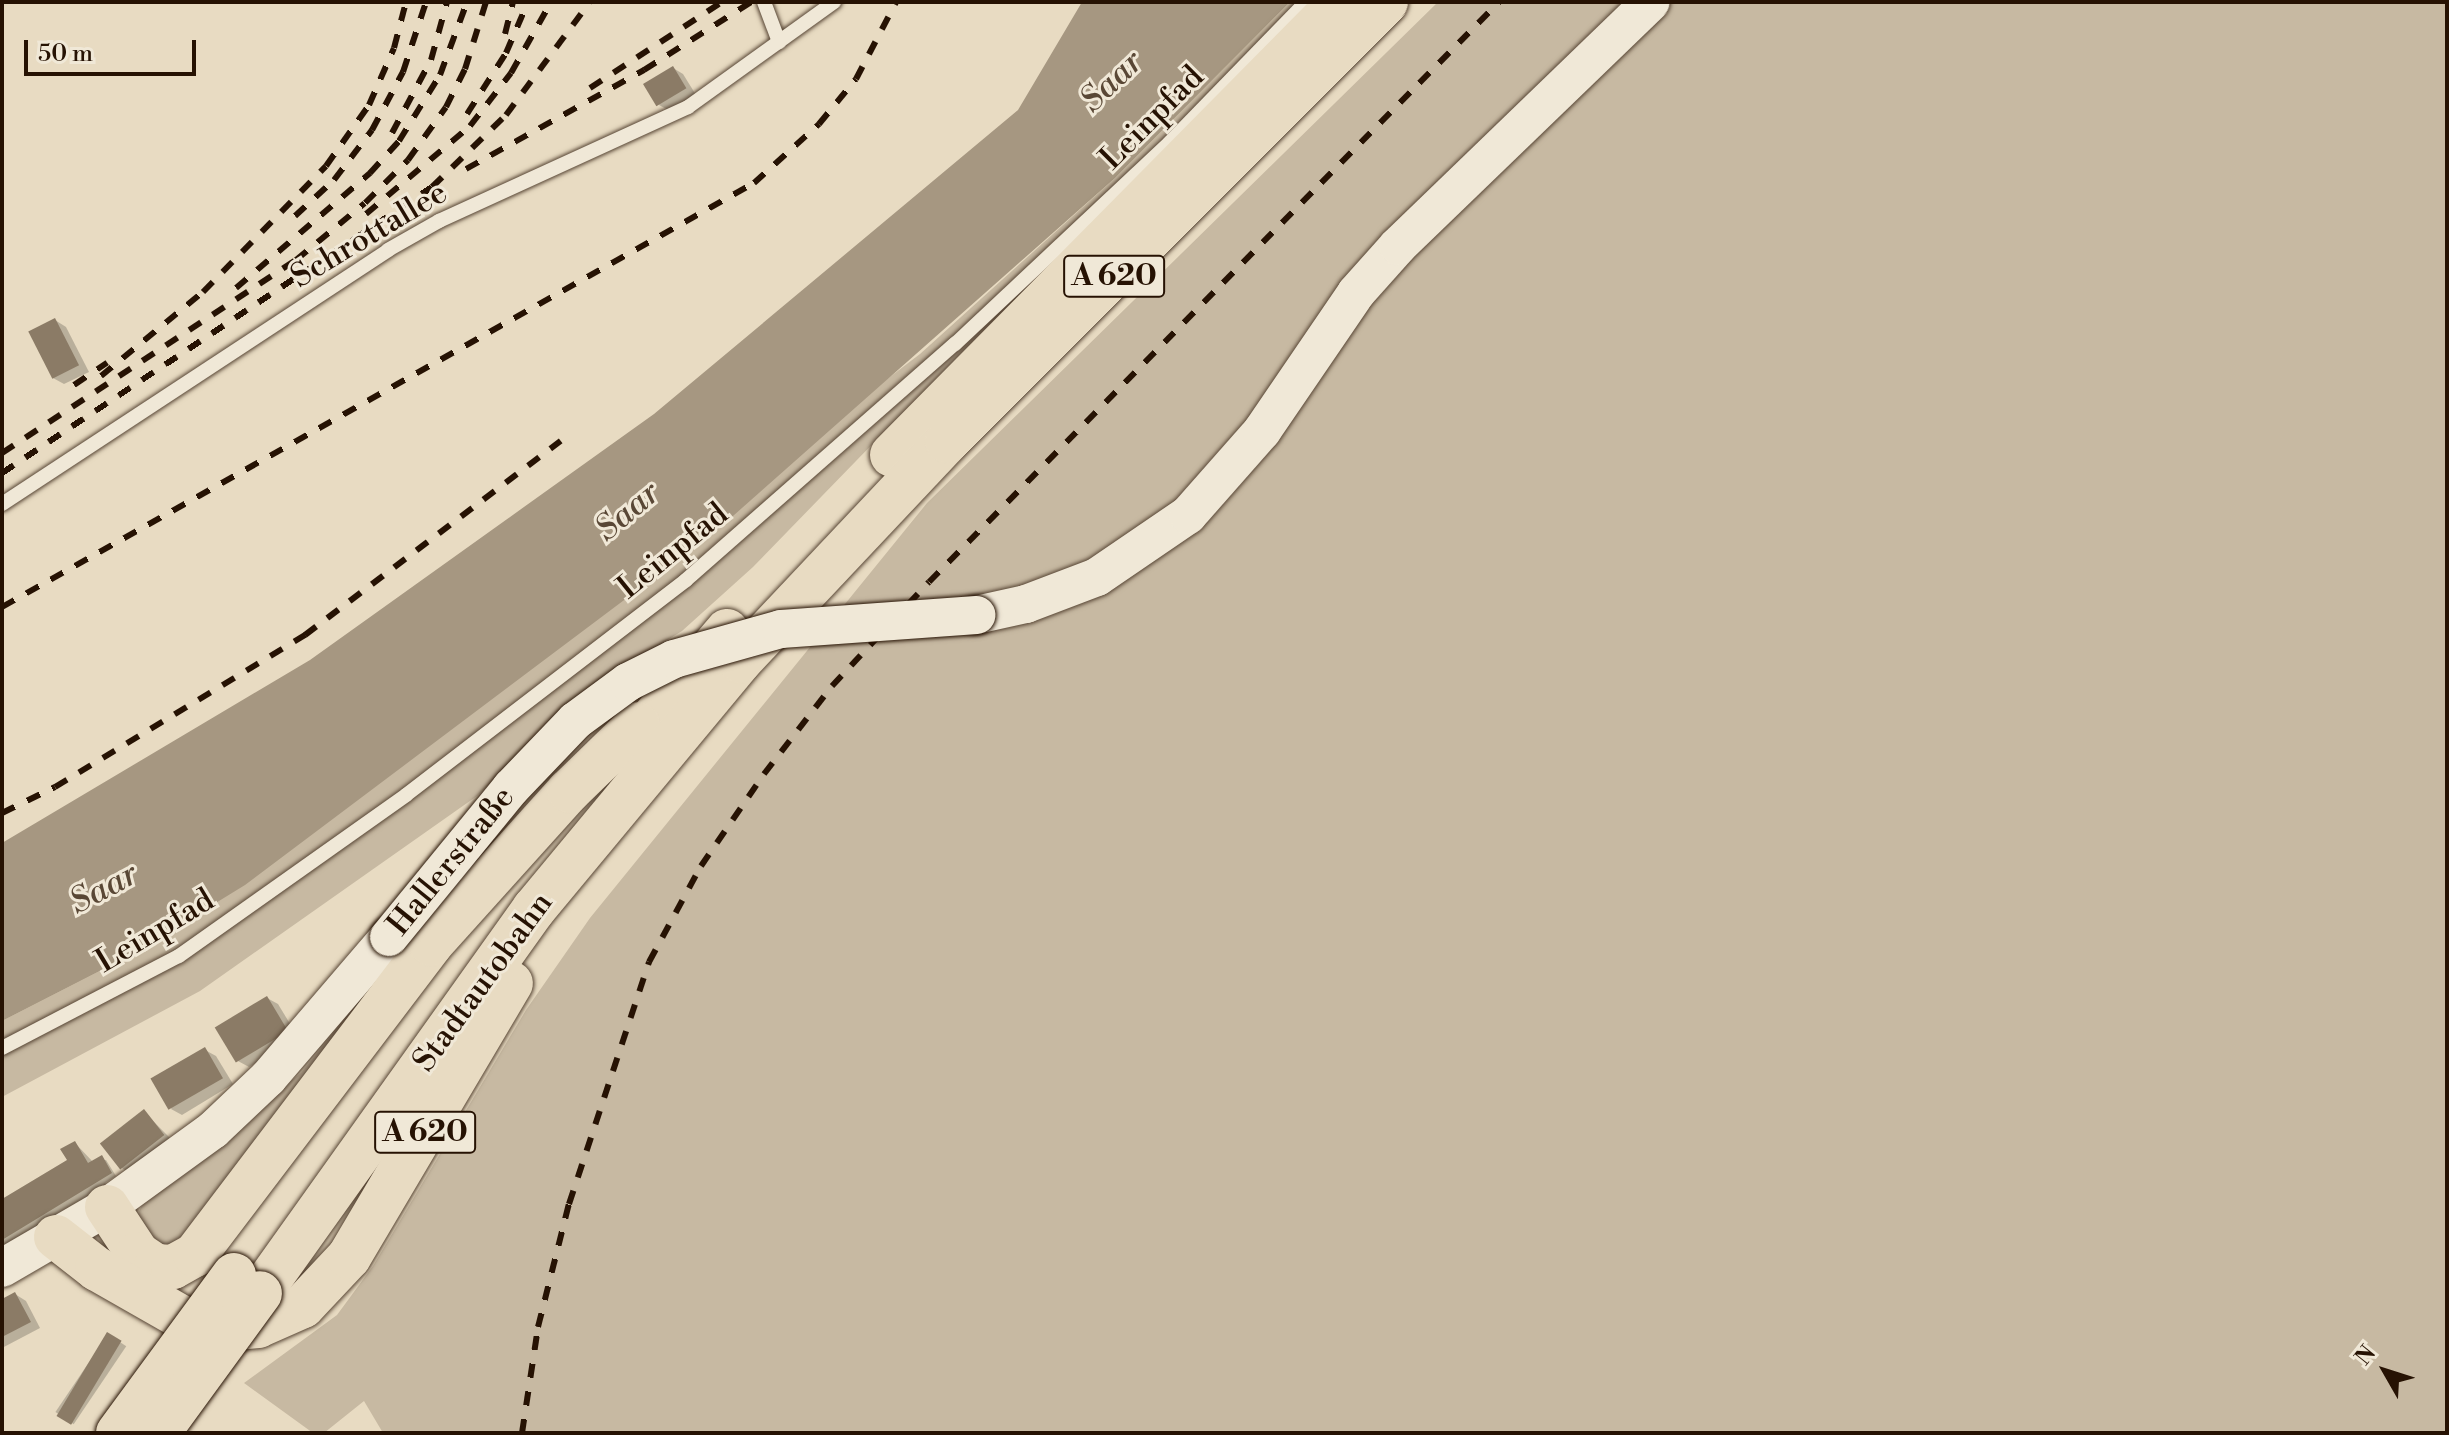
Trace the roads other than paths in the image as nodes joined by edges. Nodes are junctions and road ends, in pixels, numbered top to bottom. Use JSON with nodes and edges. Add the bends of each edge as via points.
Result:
{"nodes":[{"id":1,"x":764,"y":2,"type":"edge"},
{"id":2,"x":834,"y":2,"type":"edge"},
{"id":3,"x":1306,"y":2,"type":"edge"},
{"id":4,"x":1340,"y":2,"type":"edge"},
{"id":5,"x":1386,"y":2,"type":"edge"},
{"id":6,"x":1651,"y":2,"type":"edge"},
{"id":7,"x":779,"y":42,"type":"junction"},
{"id":8,"x":2,"y":504,"type":"edge"},
{"id":9,"x":832,"y":541,"type":"junction"},
{"id":10,"x":685,"y":702,"type":"junction"},
{"id":11,"x":2,"y":1048,"type":"edge"},
{"id":12,"x":107,"y":1207,"type":"junction"},
{"id":13,"x":56,"y":1237,"type":"junction"},
{"id":14,"x":2,"y":1268,"type":"edge"},
{"id":15,"x":247,"y":1284,"type":"junction"},
{"id":16,"x":118,"y":1433,"type":"edge"},
{"id":17,"x":158,"y":1433,"type":"edge"}],
"edges":[{"from":1,"to":7,"type":"lane"},
{"from":2,"to":7,"type":"lane","name":"Schrottallee"},
{"from":3,"to":11,"type":"lane","name":"Leinpfad","via":[[1170,142],[955,344],[686,580],[419,786],[179,956]]},
{"from":4,"to":9,"type":"highway","number":"A 620"},
{"from":5,"to":9,"type":"highway","number":"A 620"},
{"from":6,"to":12,"type":"street","name":"Hallerstraße","bridge":true,"via":[[1398,246],[1356,293],[1235,466],[1188,515],[1097,577],[1026,604],[976,615],[781,629],[674,659],[628,682],[575,721],[511,788],[268,1078],[213,1130]]},
{"from":7,"to":8,"type":"lane","name":"Schrottallee","via":[[688,107],[439,221],[388,250]]},
{"from":9,"to":10,"type":"highway","number":"A 620"},
{"from":9,"to":10,"type":"highway","name":"Stadtautobahn","number":"A 620","via":[[740,661]]},
{"from":10,"to":12,"type":"highway","via":[[569,791],[431,944],[195,1255],[173,1267],[156,1266],[138,1254]]},
{"from":10,"to":13,"type":"highway","number":"A 620","via":[[349,1257],[303,1306],[258,1326],[225,1329],[190,1322],[97,1269]]},
{"from":10,"to":15,"type":"highway","name":"Stadtautobahn","number":"A 620"},
{"from":12,"to":13,"type":"street","name":"Hallerstraße"},
{"from":13,"to":14,"type":"street","name":"Hallerstraße"},
{"from":15,"to":16,"type":"highway","number":"A 620","bridge":true},
{"from":15,"to":17,"type":"highway","name":"Stadtautobahn","number":"A 620","bridge":true}]}
